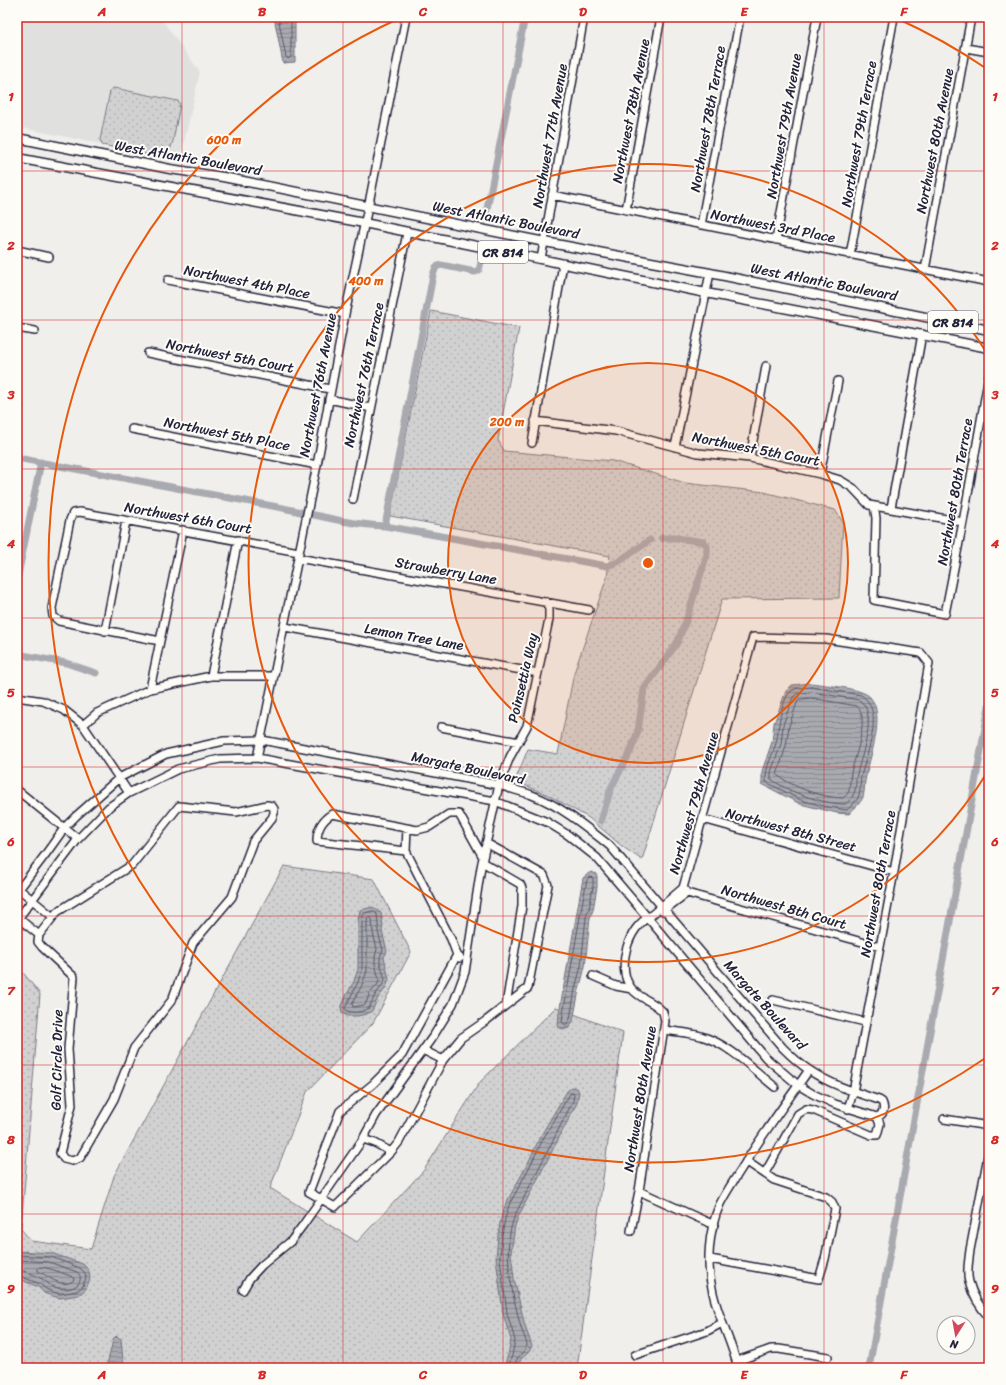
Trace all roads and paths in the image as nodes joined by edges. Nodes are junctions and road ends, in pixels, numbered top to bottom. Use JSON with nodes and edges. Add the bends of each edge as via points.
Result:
{"nodes":[{"id":1,"x":406,"y":17,"type":"edge"},
{"id":2,"x":584,"y":17,"type":"edge"},
{"id":3,"x":662,"y":17,"type":"edge"},
{"id":4,"x":740,"y":17,"type":"edge"},
{"id":5,"x":817,"y":17,"type":"edge"},
{"id":6,"x":894,"y":17,"type":"edge"},
{"id":7,"x":971,"y":17,"type":"edge"},
{"id":8,"x":966,"y":48,"type":"junction"},
{"id":9,"x":989,"y":52,"type":"edge"},
{"id":10,"x":17,"y":138,"type":"edge"},
{"id":11,"x":17,"y":158,"type":"edge"},
{"id":12,"x":552,"y":195,"type":"junction"},
{"id":13,"x":368,"y":206,"type":"junction"},
{"id":14,"x":626,"y":210,"type":"junction"},
{"id":15,"x":364,"y":223,"type":"junction"},
{"id":16,"x":701,"y":225,"type":"junction"},
{"id":17,"x":407,"y":233,"type":"junction"},
{"id":18,"x":776,"y":240,"type":"junction"},
{"id":19,"x":545,"y":242,"type":"junction"},
{"id":20,"x":17,"y":250,"type":"edge"},
{"id":21,"x":850,"y":255,"type":"junction"},
{"id":22,"x":49,"y":256,"type":"dead end"},
{"id":23,"x":541,"y":259,"type":"junction"},
{"id":24,"x":563,"y":264,"type":"junction"},
{"id":25,"x":925,"y":270,"type":"junction"},
{"id":26,"x":710,"y":273,"type":"junction"},
{"id":27,"x":168,"y":280,"type":"dead end"},
{"id":28,"x":989,"y":282,"type":"edge"},
{"id":29,"x":706,"y":293,"type":"junction"},
{"id":30,"x":345,"y":314,"type":"junction"},
{"id":31,"x":17,"y":328,"type":"edge"},
{"id":32,"x":989,"y":330,"type":"edge"},
{"id":33,"x":35,"y":331,"type":"dead end"},
{"id":34,"x":922,"y":334,"type":"junction"},
{"id":35,"x":989,"y":348,"type":"edge"},
{"id":36,"x":148,"y":353,"type":"dead end"},
{"id":37,"x":766,"y":366,"type":"dead end"},
{"id":38,"x":989,"y":375,"type":"edge"},
{"id":39,"x":838,"y":381,"type":"dead end"},
{"id":40,"x":330,"y":388,"type":"junction"},
{"id":41,"x":329,"y":399,"type":"junction"},
{"id":42,"x":371,"y":408,"type":"junction"},
{"id":43,"x":535,"y":421,"type":"junction"},
{"id":44,"x":132,"y":429,"type":"dead end"},
{"id":45,"x":532,"y":443,"type":"dead end"},
{"id":46,"x":675,"y":447,"type":"junction"},
{"id":47,"x":750,"y":458,"type":"junction"},
{"id":48,"x":317,"y":464,"type":"junction"},
{"id":49,"x":820,"y":474,"type":"junction"},
{"id":50,"x":353,"y":499,"type":"dead end"},
{"id":51,"x":874,"y":506,"type":"junction"},
{"id":52,"x":891,"y":508,"type":"junction"},
{"id":53,"x":126,"y":521,"type":"junction"},
{"id":54,"x":963,"y":522,"type":"junction"},
{"id":55,"x":183,"y":530,"type":"junction"},
{"id":56,"x":238,"y":540,"type":"junction"},
{"id":57,"x":298,"y":555,"type":"junction"},
{"id":58,"x":546,"y":602,"type":"junction"},
{"id":59,"x":589,"y":610,"type":"dead end"},
{"id":60,"x":285,"y":627,"type":"junction"},
{"id":61,"x":105,"y":631,"type":"junction"},
{"id":62,"x":160,"y":641,"type":"junction"},
{"id":63,"x":929,"y":663,"type":"joint"},
{"id":64,"x":538,"y":673,"type":"junction"},
{"id":65,"x":211,"y":676,"type":"junction"},
{"id":66,"x":274,"y":676,"type":"junction"},
{"id":67,"x":150,"y":689,"type":"junction"},
{"id":68,"x":17,"y":697,"type":"edge"},
{"id":69,"x":82,"y":726,"type":"junction"},
{"id":70,"x":441,"y":727,"type":"dead end"},
{"id":71,"x":262,"y":740,"type":"junction"},
{"id":72,"x":519,"y":742,"type":"junction"},
{"id":73,"x":257,"y":758,"type":"junction"},
{"id":74,"x":119,"y":778,"type":"junction"},
{"id":75,"x":499,"y":786,"type":"junction"},
{"id":76,"x":17,"y":790,"type":"edge"},
{"id":77,"x":129,"y":793,"type":"junction"},
{"id":78,"x":496,"y":801,"type":"junction"},
{"id":79,"x":703,"y":819,"type":"junction"},
{"id":80,"x":65,"y":827,"type":"junction"},
{"id":81,"x":407,"y":828,"type":"junction"},
{"id":82,"x":78,"y":839,"type":"junction"},
{"id":83,"x":486,"y":843,"type":"junction"},
{"id":84,"x":406,"y":852,"type":"junction"},
{"id":85,"x":482,"y":860,"type":"junction"},
{"id":86,"x":894,"y":872,"type":"junction"},
{"id":87,"x":18,"y":891,"type":"edge"},
{"id":88,"x":685,"y":891,"type":"junction"},
{"id":89,"x":32,"y":900,"type":"junction"},
{"id":90,"x":663,"y":908,"type":"junction"},
{"id":91,"x":53,"y":916,"type":"junction"},
{"id":92,"x":18,"y":918,"type":"edge"},
{"id":93,"x":648,"y":918,"type":"junction"},
{"id":94,"x":39,"y":935,"type":"junction"},
{"id":95,"x":880,"y":947,"type":"junction"},
{"id":96,"x":457,"y":955,"type":"junction"},
{"id":97,"x":466,"y":964,"type":"junction"},
{"id":98,"x":593,"y":976,"type":"dead end"},
{"id":99,"x":632,"y":989,"type":"junction"},
{"id":100,"x":773,"y":1000,"type":"dead end"},
{"id":101,"x":506,"y":1005,"type":"junction"},
{"id":102,"x":866,"y":1022,"type":"junction"},
{"id":103,"x":664,"y":1030,"type":"junction"},
{"id":104,"x":423,"y":1050,"type":"junction"},
{"id":105,"x":443,"y":1060,"type":"junction"},
{"id":106,"x":809,"y":1070,"type":"junction"},
{"id":107,"x":798,"y":1085,"type":"junction"},
{"id":108,"x":776,"y":1088,"type":"dead end"},
{"id":109,"x":853,"y":1092,"type":"junction"},
{"id":110,"x":848,"y":1109,"type":"junction"},
{"id":111,"x":877,"y":1118,"type":"junction"},
{"id":112,"x":944,"y":1119,"type":"dead end"},
{"id":113,"x":989,"y":1126,"type":"edge"},
{"id":114,"x":363,"y":1140,"type":"junction"},
{"id":115,"x":989,"y":1151,"type":"edge"},
{"id":116,"x":391,"y":1152,"type":"junction"},
{"id":117,"x":746,"y":1161,"type":"junction"},
{"id":118,"x":765,"y":1173,"type":"junction"},
{"id":119,"x":639,"y":1191,"type":"junction"},
{"id":120,"x":320,"y":1200,"type":"junction"},
{"id":121,"x":714,"y":1224,"type":"junction"},
{"id":122,"x":631,"y":1231,"type":"dead end"},
{"id":123,"x":710,"y":1259,"type":"junction"},
{"id":124,"x":243,"y":1290,"type":"dead end"},
{"id":125,"x":989,"y":1317,"type":"edge"},
{"id":126,"x":722,"y":1323,"type":"junction"},
{"id":127,"x":635,"y":1355,"type":"dead end"},
{"id":128,"x":828,"y":1357,"type":"dead end"},
{"id":129,"x":738,"y":1364,"type":"edge"}],
"edges":[{"from":1,"to":13,"type":"street","name":"Northwest 76th Avenue"},
{"from":2,"to":12,"type":"street","name":"Northwest 77th Avenue"},
{"from":3,"to":14,"type":"street","name":"Northwest 78th Avenue"},
{"from":4,"to":16,"type":"street","name":"Northwest 78th Terrace"},
{"from":5,"to":18,"type":"street","name":"Northwest 79th Avenue"},
{"from":6,"to":21,"type":"street","name":"Northwest 79th Terrace"},
{"from":7,"to":8,"type":"street","name":"Northwest 80th Avenue"},
{"from":8,"to":9,"type":"street"},
{"from":8,"to":25,"type":"street","name":"Northwest 80th Avenue"},
{"from":10,"to":13,"type":"main road","name":"West Atlantic Boulevard","number":"CR 814"},
{"from":11,"to":15,"type":"main road","number":"CR 814"},
{"from":12,"to":14,"type":"street","name":"Northwest 3rd Place"},
{"from":12,"to":19,"type":"street","name":"Northwest 77th Avenue"},
{"from":13,"to":15,"type":"street","name":"Northwest 76th Avenue"},
{"from":13,"to":19,"type":"main road","name":"West Atlantic Boulevard","number":"CR 814"},
{"from":14,"to":16,"type":"street","name":"Northwest 3rd Place"},
{"from":15,"to":17,"type":"main road","number":"CR 814"},
{"from":15,"to":30,"type":"street","name":"Northwest 76th Avenue"},
{"from":16,"to":18,"type":"street","name":"Northwest 3rd Place"},
{"from":17,"to":23,"type":"main road","number":"CR 814"},
{"from":17,"to":42,"type":"street","name":"Northwest 76th Terrace"},
{"from":18,"to":21,"type":"street","name":"Northwest 3rd Place"},
{"from":19,"to":23,"type":"street","name":"Northwest 77th Avenue"},
{"from":19,"to":26,"type":"main road","name":"West Atlantic Boulevard","number":"CR 814"},
{"from":20,"to":22,"type":"street"},
{"from":21,"to":25,"type":"street","name":"Northwest 3rd Place"},
{"from":23,"to":24,"type":"main road","number":"CR 814"},
{"from":24,"to":29,"type":"main road","number":"CR 814"},
{"from":24,"to":43,"type":"street"},
{"from":25,"to":28,"type":"street","name":"Northwest 3rd Place"},
{"from":26,"to":29,"type":"street"},
{"from":26,"to":32,"type":"main road","name":"West Atlantic Boulevard","number":"CR 814"},
{"from":27,"to":30,"type":"street","name":"Northwest 4th Place"},
{"from":29,"to":34,"type":"main road","number":"CR 814"},
{"from":29,"to":46,"type":"street"},
{"from":30,"to":40,"type":"street","name":"Northwest 76th Avenue"},
{"from":31,"to":33,"type":"street"},
{"from":34,"to":35,"type":"main road","number":"CR 814"},
{"from":34,"to":52,"type":"street"},
{"from":36,"to":40,"type":"street","name":"Northwest 5th Court"},
{"from":37,"to":47,"type":"street"},
{"from":38,"to":54,"type":"street","name":"Northwest 80th Terrace"},
{"from":39,"to":49,"type":"street"},
{"from":40,"to":41,"type":"street","name":"Northwest 76th Avenue"},
{"from":41,"to":42,"type":"street"},
{"from":41,"to":48,"type":"street","name":"Northwest 76th Avenue"},
{"from":42,"to":50,"type":"street","name":"Northwest 76th Terrace"},
{"from":43,"to":45,"type":"street"},
{"from":43,"to":46,"type":"street","name":"Northwest 5th Court","via":[[616,431]]},
{"from":44,"to":48,"type":"street","name":"Northwest 5th Place"},
{"from":46,"to":47,"type":"street","name":"Northwest 5th Court","via":[[698,453]]},
{"from":47,"to":49,"type":"street","name":"Northwest 5th Court"},
{"from":48,"to":57,"type":"street","name":"Northwest 76th Avenue"},
{"from":49,"to":51,"type":"street","name":"Northwest 5th Court","via":[[840,480],[853,488],[869,505]]},
{"from":51,"to":52,"type":"street"},
{"from":51,"to":54,"type":"street","name":"Northwest 80th Terrace","via":[[874,600],[945,614]]},
{"from":52,"to":54,"type":"street"},
{"from":53,"to":55,"type":"street","name":"Northwest 6th Court"},
{"from":53,"to":61,"type":"street"},
{"from":53,"to":61,"type":"street","name":"Northwest 6th Court","via":[[80,512],[73,513],[52,608],[53,616],[59,621]]},
{"from":55,"to":56,"type":"street","name":"Northwest 6th Court"},
{"from":55,"to":62,"type":"street"},
{"from":56,"to":57,"type":"street","name":"Northwest 6th Court"},
{"from":56,"to":65,"type":"street"},
{"from":57,"to":58,"type":"street","name":"Strawberry Lane"},
{"from":57,"to":60,"type":"street","name":"Northwest 76th Avenue"},
{"from":58,"to":59,"type":"street","name":"Strawberry Lane"},
{"from":58,"to":64,"type":"street","name":"Poinsettia Way","via":[[549,620]]},
{"from":60,"to":64,"type":"street","name":"Lemon Tree Lane"},
{"from":60,"to":66,"type":"street","name":"Northwest 76th Avenue"},
{"from":61,"to":62,"type":"street"},
{"from":62,"to":67,"type":"street"},
{"from":63,"to":79,"type":"street","name":"Northwest 79th Avenue","via":[[921,653],[826,639],[753,636]]},
{"from":63,"to":86,"type":"street","name":"Northwest 80th Terrace"},
{"from":64,"to":72,"type":"street","name":"Poinsettia Way","via":[[527,726]]},
{"from":65,"to":66,"type":"street"},
{"from":65,"to":67,"type":"street"},
{"from":66,"to":71,"type":"street","name":"Northwest 76th Avenue"},
{"from":67,"to":69,"type":"street","via":[[97,714]]},
{"from":68,"to":69,"type":"street","via":[[43,701],[64,710]]},
{"from":69,"to":74,"type":"street"},
{"from":70,"to":72,"type":"street"},
{"from":71,"to":73,"type":"street","name":"Northwest 76th Avenue"},
{"from":71,"to":74,"type":"street","name":"Margate Boulevard","via":[[224,741],[166,754]]},
{"from":71,"to":75,"type":"street","name":"Margate Boulevard"},
{"from":72,"to":75,"type":"street","name":"Poinsettia Way"},
{"from":73,"to":77,"type":"street","name":"Margate Boulevard","via":[[220,759],[178,769]]},
{"from":73,"to":78,"type":"street","name":"Margate Boulevard"},
{"from":74,"to":77,"type":"street"},
{"from":74,"to":80,"type":"street","name":"Margate Boulevard"},
{"from":75,"to":78,"type":"street","name":"Poinsettia Way"},
{"from":75,"to":90,"type":"street","name":"Margate Boulevard","via":[[532,795],[580,822],[610,846]]},
{"from":76,"to":80,"type":"street"},
{"from":77,"to":82,"type":"street","name":"Margate Boulevard","via":[[109,807]]},
{"from":78,"to":83,"type":"street","name":"Poinsettia Way"},
{"from":78,"to":93,"type":"street","name":"Margate Boulevard","via":[[547,822],[568,835],[597,858]]},
{"from":79,"to":86,"type":"street","name":"Northwest 8th Street"},
{"from":79,"to":88,"type":"street","name":"Northwest 79th Avenue"},
{"from":80,"to":82,"type":"street"},
{"from":80,"to":87,"type":"street","name":"Margate Boulevard"},
{"from":81,"to":84,"type":"street"},
{"from":81,"to":84,"type":"street","via":[[332,814],[324,819],[317,834],[317,841]]},
{"from":81,"to":85,"type":"street","via":[[417,830],[429,827],[450,814],[459,814]]},
{"from":82,"to":89,"type":"street","name":"Margate Boulevard"},
{"from":83,"to":85,"type":"street","name":"Poinsettia Way"},
{"from":83,"to":101,"type":"street","via":[[544,875],[548,885],[528,988]]},
{"from":84,"to":96,"type":"street"},
{"from":85,"to":97,"type":"street","name":"Poinsettia Way"},
{"from":85,"to":101,"type":"street","via":[[520,884],[522,888],[522,906]]},
{"from":86,"to":95,"type":"street","name":"Northwest 80th Terrace"},
{"from":87,"to":89,"type":"street"},
{"from":88,"to":90,"type":"street","name":"Northwest 79th Avenue"},
{"from":88,"to":95,"type":"street","name":"Northwest 8th Court"},
{"from":89,"to":91,"type":"street"},
{"from":89,"to":92,"type":"street","name":"Margate Boulevard"},
{"from":90,"to":93,"type":"street","name":"Northwest 79th Avenue"},
{"from":90,"to":106,"type":"street","name":"Margate Boulevard","via":[[783,1048]]},
{"from":91,"to":94,"type":"street","name":"Golf Circle Drive"},
{"from":91,"to":94,"type":"street","name":"Golf Circle Drive","via":[[132,865],[179,806],[236,812],[267,805],[274,809],[272,818],[253,841],[232,897],[193,943],[172,1000],[134,1048],[114,1098],[80,1158],[72,1160],[64,1159],[60,1153],[72,1105],[68,1049],[74,977],[42,947],[38,942]]},
{"from":92,"to":94,"type":"street","name":"Golf Circle Drive"},
{"from":93,"to":99,"type":"street","via":[[632,933],[628,944],[625,968]]},
{"from":93,"to":107,"type":"street","name":"Margate Boulevard","via":[[766,1058]]},
{"from":95,"to":102,"type":"street","name":"Northwest 80th Terrace"},
{"from":96,"to":97,"type":"street"},
{"from":96,"to":120,"type":"street","via":[[402,1056],[340,1111],[309,1192]]},
{"from":97,"to":104,"type":"street","name":"Poinsettia Way","via":[[453,1004]]},
{"from":98,"to":99,"type":"street","via":[[616,986]]},
{"from":99,"to":103,"type":"street","name":"Northwest 80th Avenue","via":[[663,1012],[666,1021]]},
{"from":100,"to":102,"type":"street"},
{"from":101,"to":105,"type":"street","via":[[461,1038]]},
{"from":102,"to":109,"type":"street","name":"Northwest 80th Terrace"},
{"from":103,"to":108,"type":"street","via":[[701,1036],[713,1041],[742,1059]]},
{"from":103,"to":119,"type":"street","name":"Northwest 80th Avenue"},
{"from":104,"to":105,"type":"street"},
{"from":104,"to":114,"type":"street","name":"Poinsettia Way","via":[[376,1115]]},
{"from":105,"to":116,"type":"street","via":[[399,1142]]},
{"from":106,"to":107,"type":"street"},
{"from":106,"to":109,"type":"street","name":"Margate Boulevard"},
{"from":107,"to":110,"type":"street","name":"Margate Boulevard"},
{"from":107,"to":117,"type":"street"},
{"from":109,"to":110,"type":"street","name":"Northwest 80th Terrace"},
{"from":109,"to":111,"type":"street","name":"Margate Boulevard","via":[[882,1102],[883,1112]]},
{"from":110,"to":111,"type":"street","name":"Margate Boulevard"},
{"from":111,"to":118,"type":"street","via":[[880,1124],[877,1135],[871,1135],[806,1109],[798,1114]]},
{"from":112,"to":113,"type":"street"},
{"from":114,"to":116,"type":"street"},
{"from":114,"to":120,"type":"street","name":"Poinsettia Way"},
{"from":115,"to":125,"type":"street","via":[[970,1250],[969,1281],[975,1297]]},
{"from":116,"to":120,"type":"street","via":[[335,1207]]},
{"from":117,"to":118,"type":"street"},
{"from":117,"to":121,"type":"street","via":[[720,1204]]},
{"from":118,"to":123,"type":"street","via":[[774,1180],[826,1197],[832,1202],[835,1209],[819,1279]]},
{"from":119,"to":121,"type":"street","name":"Northwest 80th Avenue"},
{"from":119,"to":122,"type":"street","name":"Northwest 80th Avenue"},
{"from":120,"to":124,"type":"street","name":"Poinsettia Way","via":[[291,1241],[262,1264]]},
{"from":121,"to":123,"type":"street","via":[[709,1248]]},
{"from":123,"to":126,"type":"street","via":[[713,1293]]},
{"from":126,"to":127,"type":"street","via":[[707,1331]]},
{"from":126,"to":129,"type":"street"},
{"from":128,"to":129,"type":"street","via":[[771,1349]]}]}
